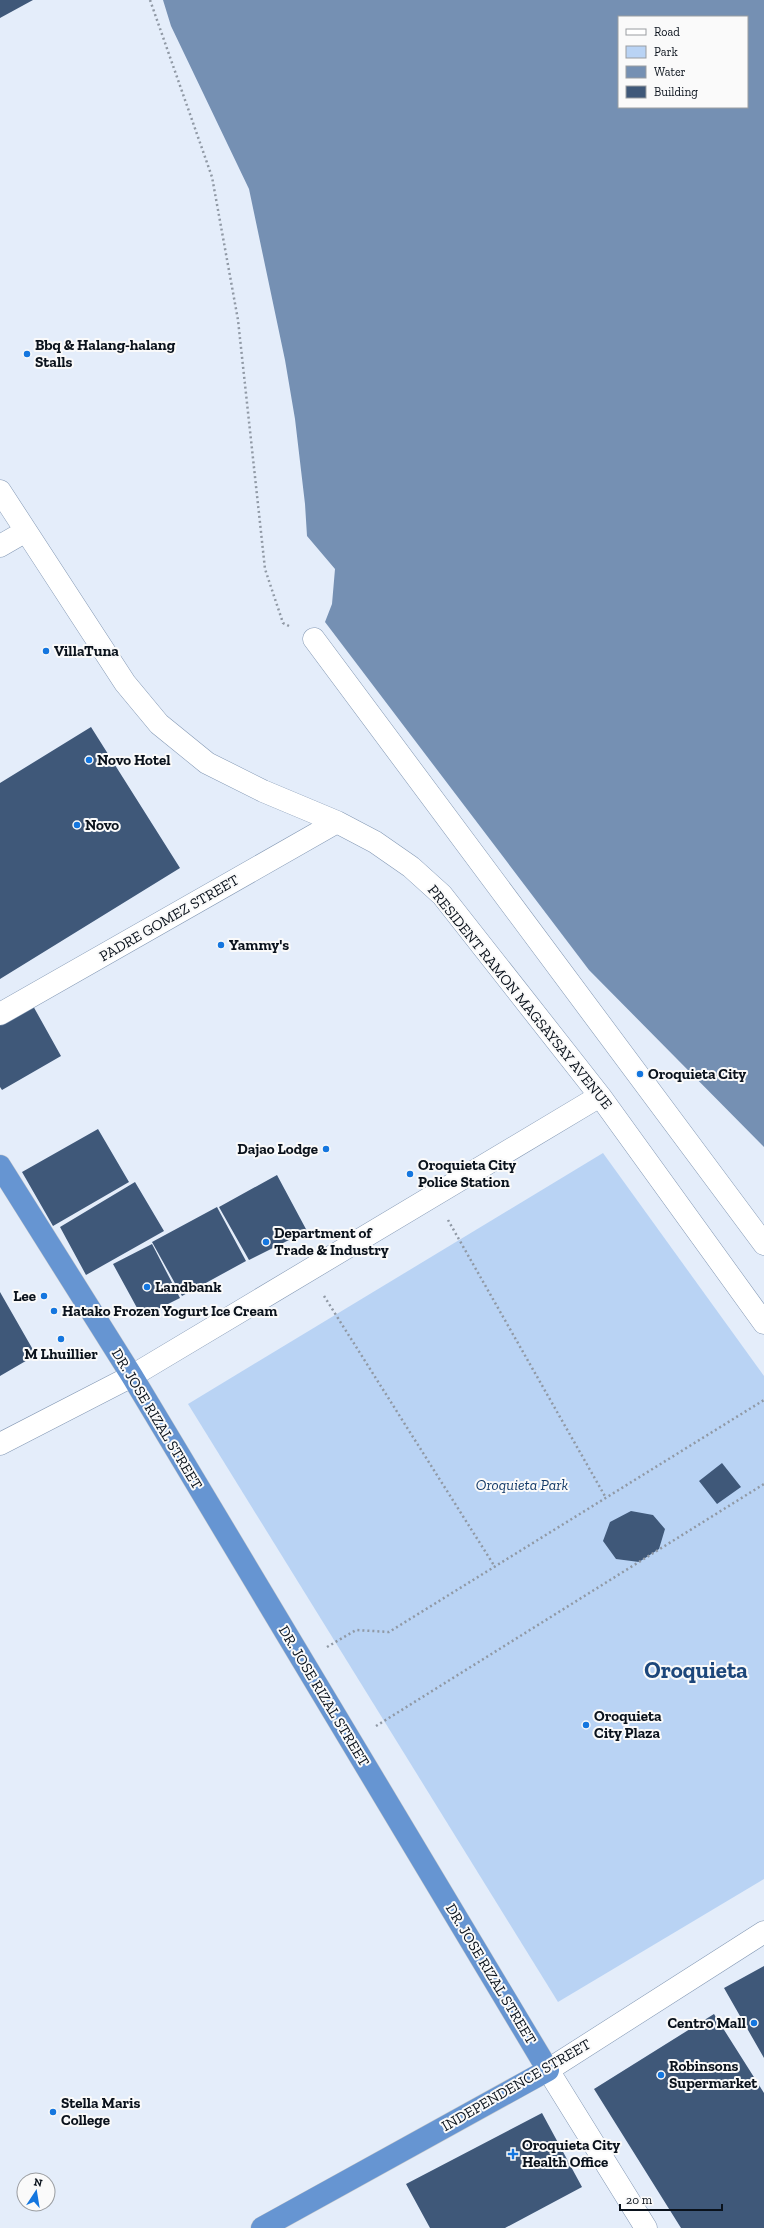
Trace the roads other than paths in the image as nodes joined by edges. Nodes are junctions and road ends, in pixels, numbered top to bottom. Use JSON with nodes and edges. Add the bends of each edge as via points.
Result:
{"nodes":[{"id":1,"x":0,"y":491,"type":"edge"},
{"id":2,"x":26,"y":531,"type":"junction"},
{"id":3,"x":0,"y":546,"type":"edge"},
{"id":4,"x":314,"y":639,"type":"road end"},
{"id":5,"x":337,"y":822,"type":"junction"},
{"id":6,"x":0,"y":1014,"type":"edge"},
{"id":7,"x":600,"y":1096,"type":"junction"},
{"id":8,"x":0,"y":1166,"type":"edge"},
{"id":9,"x":764,"y":1244,"type":"edge"},
{"id":10,"x":764,"y":1323,"type":"edge"},
{"id":11,"x":132,"y":1376,"type":"junction"},
{"id":12,"x":0,"y":1444,"type":"edge"},
{"id":13,"x":764,"y":1932,"type":"edge"},
{"id":14,"x":548,"y":2070,"type":"junction"},
{"id":15,"x":262,"y":2228,"type":"edge"},
{"id":16,"x":646,"y":2228,"type":"edge"}],
"edges":[{"from":1,"to":2,"type":"street","name":"PRESIDENT RAMON MAGSAYSAY AVENUE"},
{"from":2,"to":3,"type":"street"},
{"from":2,"to":5,"type":"street","name":"PRESIDENT RAMON MAGSAYSAY AVENUE","via":[[125,683],[159,724],[207,763],[263,791]]},
{"from":4,"to":9,"type":"street"},
{"from":5,"to":6,"type":"street","name":"PADRE GOMEZ STREET"},
{"from":5,"to":7,"type":"street","name":"PRESIDENT RAMON MAGSAYSAY AVENUE","via":[[375,842],[405,862],[442,895]]},
{"from":7,"to":10,"type":"street","name":"PRESIDENT RAMON MAGSAYSAY AVENUE"},
{"from":7,"to":11,"type":"street"},
{"from":8,"to":11,"type":"highway","name":"DR. JOSE RIZAL STREET"},
{"from":11,"to":12,"type":"street"},
{"from":11,"to":14,"type":"highway","name":"DR. JOSE RIZAL STREET"},
{"from":13,"to":14,"type":"street","name":"INDEPENDENCE STREET"},
{"from":14,"to":15,"type":"highway","name":"INDEPENDENCE STREET"},
{"from":14,"to":16,"type":"street","name":"DR. JOSE RIZAL STREET"}]}
